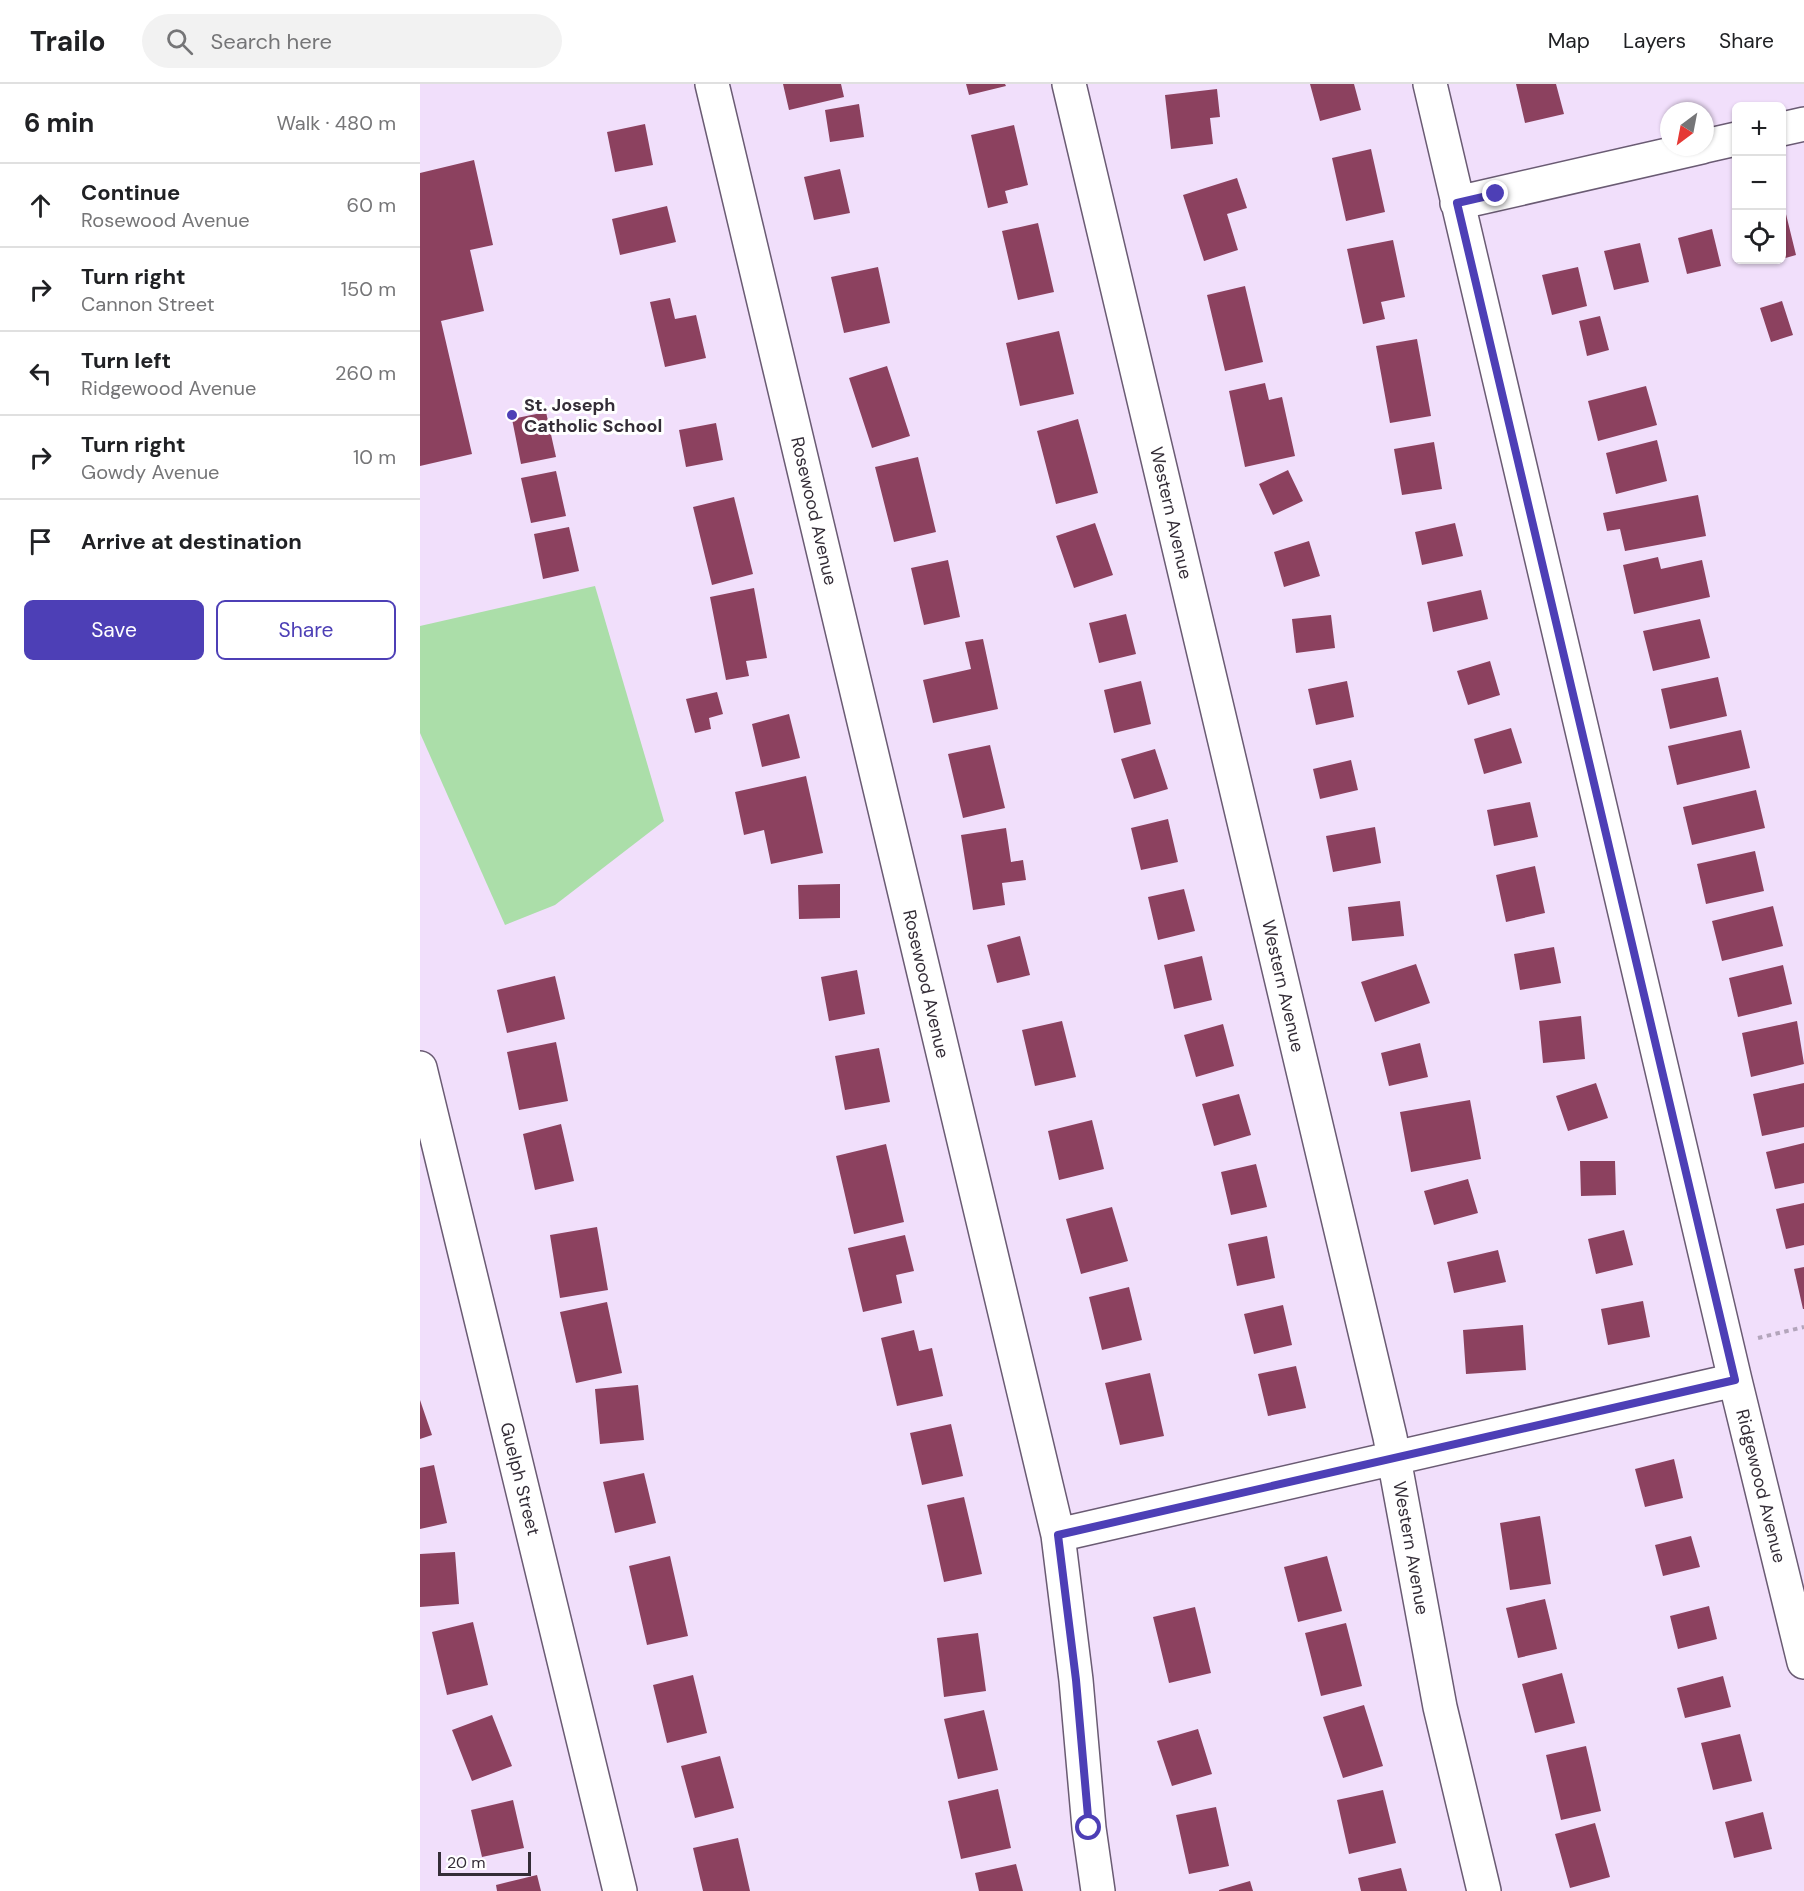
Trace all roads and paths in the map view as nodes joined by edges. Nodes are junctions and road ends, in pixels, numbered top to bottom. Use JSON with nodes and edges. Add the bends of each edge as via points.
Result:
{"nodes":[{"id":1,"x":712,"y":84,"type":"edge"},
{"id":2,"x":1069,"y":84,"type":"edge"},
{"id":3,"x":1430,"y":84,"type":"edge"},
{"id":4,"x":1804,"y":124,"type":"edge"},
{"id":5,"x":1786,"y":128,"type":"edge"},
{"id":6,"x":1732,"y":140,"type":"edge"},
{"id":7,"x":1714,"y":145,"type":"edge"},
{"id":8,"x":1664,"y":156,"type":"edge"},
{"id":9,"x":1457,"y":203,"type":"junction"},
{"id":10,"x":420,"y":1068,"type":"edge"},
{"id":11,"x":1804,"y":1327,"type":"edge"},
{"id":12,"x":1727,"y":1345,"type":"junction"},
{"id":13,"x":1735,"y":1380,"type":"junction"},
{"id":14,"x":1394,"y":1458,"type":"junction"},
{"id":15,"x":1058,"y":1535,"type":"junction"},
{"id":16,"x":1804,"y":1662,"type":"edge"},
{"id":17,"x":620,"y":1891,"type":"edge"},
{"id":18,"x":1098,"y":1891,"type":"edge"},
{"id":19,"x":1484,"y":1891,"type":"edge"}],
"edges":[{"from":1,"to":15,"type":"street","name":"Rosewood Avenue"},
{"from":2,"to":14,"type":"street","name":"Western Avenue"},
{"from":3,"to":9,"type":"street","name":"Ridgewood Avenue"},
{"from":4,"to":5,"type":"street"},
{"from":6,"to":7,"type":"street"},
{"from":8,"to":9,"type":"street"},
{"from":9,"to":12,"type":"street","name":"Ridgewood Avenue"},
{"from":10,"to":17,"type":"street","name":"Guelph Street"},
{"from":11,"to":12,"type":"path"},
{"from":12,"to":13,"type":"street","name":"Ridgewood Avenue"},
{"from":13,"to":14,"type":"street"},
{"from":13,"to":16,"type":"street","name":"Ridgewood Avenue"},
{"from":14,"to":15,"type":"street"},
{"from":14,"to":19,"type":"street","name":"Western Avenue","via":[[1440,1707]]},
{"from":15,"to":18,"type":"street","name":"Rosewood Avenue"}]}
